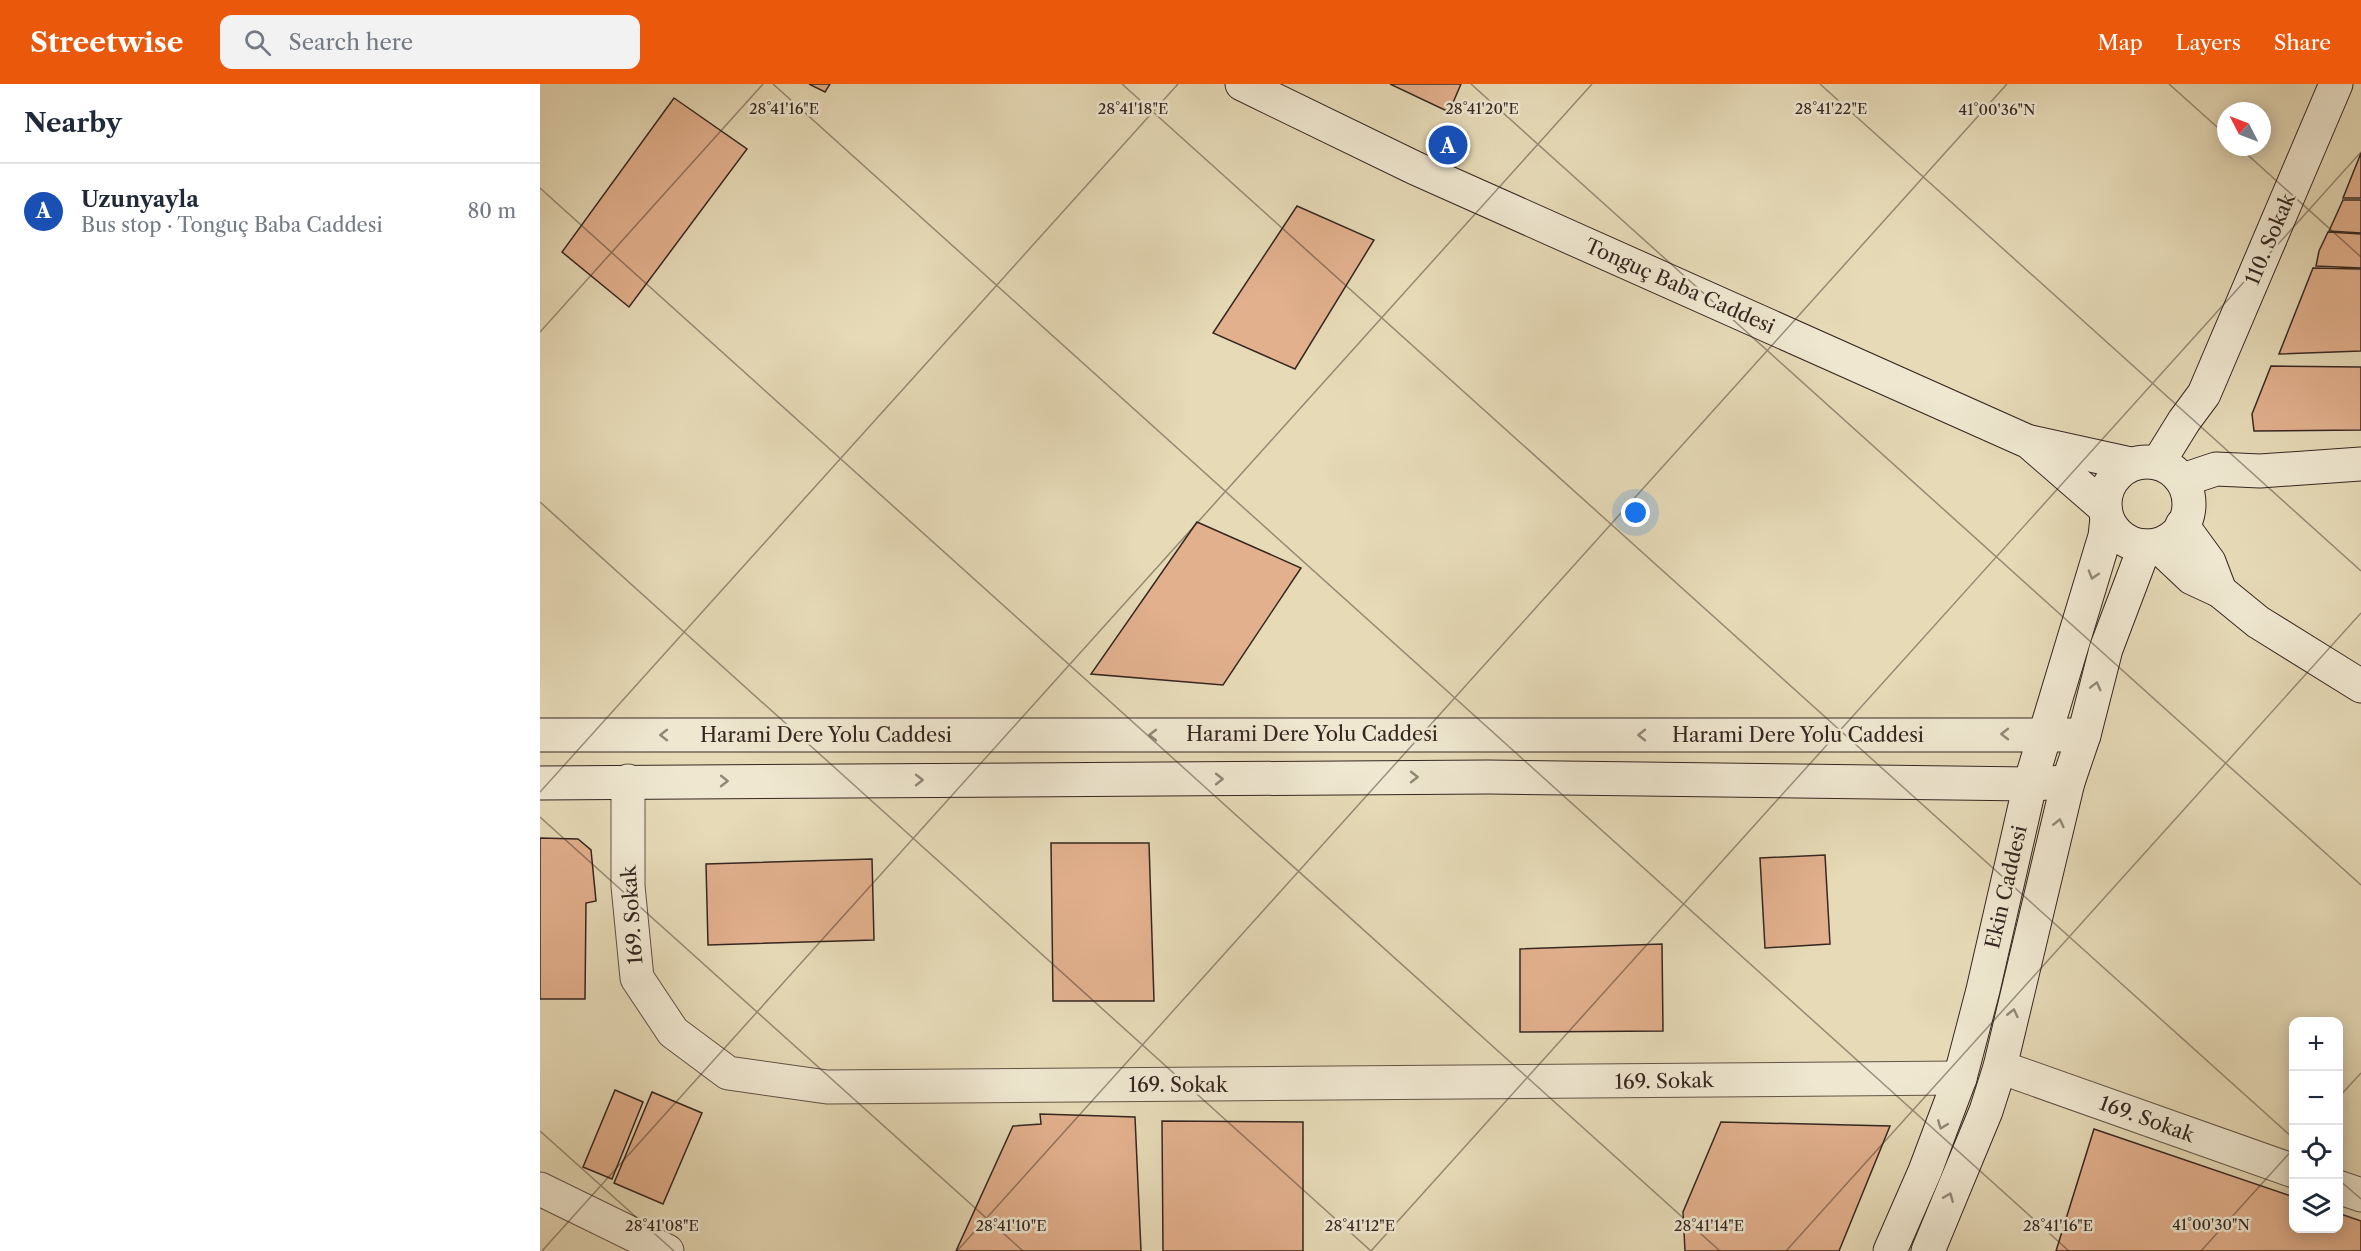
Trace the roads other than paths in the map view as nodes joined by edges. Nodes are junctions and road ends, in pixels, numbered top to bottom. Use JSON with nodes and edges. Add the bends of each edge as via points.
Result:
{"nodes":[{"id":1,"x":1242,"y":84,"type":"edge"},
{"id":2,"x":2336,"y":84,"type":"edge"},
{"id":3,"x":2029,"y":442,"type":"junction"},
{"id":4,"x":2361,"y":464,"type":"edge"},
{"id":5,"x":2170,"y":484,"type":"junction"},
{"id":6,"x":2106,"y":513,"type":"junction"},
{"id":7,"x":2151,"y":546,"type":"junction"},
{"id":8,"x":2220,"y":591,"type":"junction"},
{"id":9,"x":2361,"y":686,"type":"edge"},
{"id":10,"x":2044,"y":734,"type":"junction"},
{"id":11,"x":540,"y":735,"type":"edge"},
{"id":12,"x":2084,"y":735,"type":"junction"},
{"id":13,"x":628,"y":781,"type":"junction"},
{"id":14,"x":2068,"y":782,"type":"junction"},
{"id":15,"x":540,"y":783,"type":"edge"},
{"id":16,"x":2030,"y":784,"type":"junction"},
{"id":17,"x":2000,"y":1067,"type":"junction"},
{"id":18,"x":1960,"y":1078,"type":"junction"},
{"id":19,"x":2289,"y":1169,"type":"edge"},
{"id":20,"x":540,"y":1189,"type":"edge"},
{"id":21,"x":2343,"y":1189,"type":"edge"},
{"id":22,"x":2361,"y":1195,"type":"edge"},
{"id":23,"x":667,"y":1251,"type":"edge"},
{"id":24,"x":1890,"y":1251,"type":"edge"},
{"id":25,"x":1928,"y":1251,"type":"edge"}],
"edges":[{"from":1,"to":3,"type":"street","name":"Tonguç Baba Caddesi","via":[[1415,168]]},
{"from":2,"to":5,"type":"street","name":"110. Sokak","via":[[2204,394],[2201,429]]},
{"from":3,"to":5,"type":"street"},
{"from":3,"to":6,"type":"street","name":"Tonguç Baba Caddesi"},
{"from":4,"to":5,"type":"street","via":[[2260,471],[2216,469]]},
{"from":5,"to":6,"type":"street","via":[[2116,475],[2107,490]]},
{"from":5,"to":7,"type":"street","via":[[2169,541]]},
{"from":5,"to":8,"type":"street"},
{"from":6,"to":7,"type":"street","via":[[2112,527],[2126,540]]},
{"from":6,"to":10,"type":"street","name":"Ekin Caddesi","one_way":true,"via":[[2105,536]]},
{"from":7,"to":8,"type":"street","via":[[2192,578]]},
{"from":12,"to":7,"type":"street","name":"Ekin Caddesi","one_way":true,"via":[[2106,649]]},
{"from":8,"to":9,"type":"street","via":[[2258,622]]},
{"from":10,"to":11,"type":"street","name":"Harami Dere Yolu Caddesi","one_way":true},
{"from":10,"to":12,"type":"street","name":"Harami Dere Yolu Caddesi"},
{"from":10,"to":16,"type":"street","name":"Ekin Caddesi"},
{"from":12,"to":14,"type":"street","name":"Ekin Caddesi"},
{"from":13,"to":15,"type":"street"},
{"from":13,"to":16,"type":"street","one_way":true,"via":[[1488,777]]},
{"from":13,"to":18,"type":"street","name":"169. Sokak","via":[[628,886],[638,978],[673,1032],[728,1073],[827,1087]]},
{"from":14,"to":16,"type":"street"},
{"from":17,"to":14,"type":"street","name":"Ekin Caddesi","one_way":true},
{"from":16,"to":18,"type":"street","name":"Ekin Caddesi"},
{"from":17,"to":18,"type":"street","name":"169. Sokak"},
{"from":17,"to":19,"type":"street","name":"169. Sokak"},
{"from":25,"to":17,"type":"street","name":"Ekin Caddesi","one_way":true,"via":[[1986,1112]]},
{"from":18,"to":24,"type":"street","name":"Ekin Caddesi","one_way":true},
{"from":20,"to":23,"type":"street"},
{"from":21,"to":22,"type":"street"}]}
